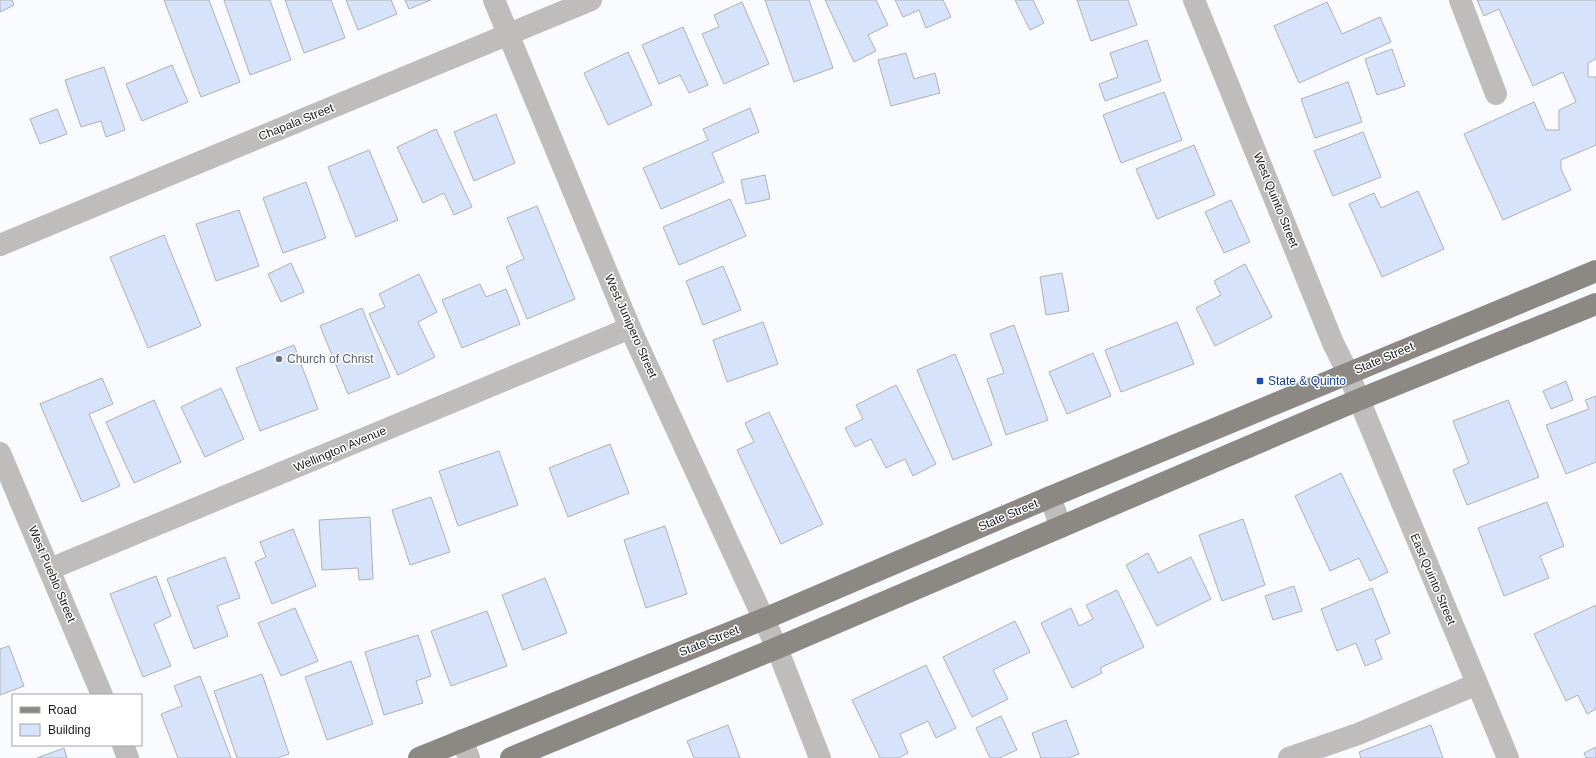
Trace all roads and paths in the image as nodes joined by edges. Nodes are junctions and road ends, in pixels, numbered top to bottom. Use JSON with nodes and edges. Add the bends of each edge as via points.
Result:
{"nodes":[{"id":1,"x":494,"y":0,"type":"edge"},
{"id":2,"x":592,"y":0,"type":"edge"},
{"id":3,"x":1194,"y":0,"type":"edge"},
{"id":4,"x":1460,"y":0,"type":"edge"},
{"id":5,"x":508,"y":34,"type":"junction"},
{"id":6,"x":1496,"y":94,"type":"dead end"},
{"id":7,"x":0,"y":245,"type":"edge"},
{"id":8,"x":1596,"y":270,"type":"edge"},
{"id":9,"x":1596,"y":304,"type":"edge"},
{"id":10,"x":630,"y":328,"type":"junction"},
{"id":11,"x":1348,"y":373,"type":"junction"},
{"id":12,"x":1358,"y":400,"type":"junction"},
{"id":13,"x":0,"y":453,"type":"edge"},
{"id":14,"x":1050,"y":497,"type":"junction"},
{"id":15,"x":1061,"y":527,"type":"junction"},
{"id":16,"x":50,"y":569,"type":"junction"},
{"id":17,"x":764,"y":619,"type":"junction"},
{"id":18,"x":777,"y":648,"type":"junction"},
{"id":19,"x":1477,"y":684,"type":"junction"},
{"id":20,"x":102,"y":694,"type":"edge"},
{"id":21,"x":123,"y":746,"type":"edge"},
{"id":22,"x":465,"y":749,"type":"edge"},
{"id":23,"x":128,"y":758,"type":"edge"},
{"id":24,"x":418,"y":758,"type":"edge"},
{"id":25,"x":511,"y":758,"type":"edge"},
{"id":26,"x":820,"y":758,"type":"edge"},
{"id":27,"x":1289,"y":758,"type":"edge"},
{"id":28,"x":1508,"y":758,"type":"edge"}],
"edges":[{"from":1,"to":5,"type":"street","name":"West Junipero Street"},
{"from":2,"to":5,"type":"street","name":"Chapala Street"},
{"from":3,"to":11,"type":"street","name":"West Quinto Street","via":[[1333,343]]},
{"from":4,"to":6,"type":"street"},
{"from":5,"to":7,"type":"street","name":"Chapala Street"},
{"from":5,"to":10,"type":"street","name":"West Junipero Street"},
{"from":8,"to":11,"type":"main road","name":"State Street"},
{"from":9,"to":12,"type":"main road"},
{"from":10,"to":16,"type":"street","name":"Wellington Avenue"},
{"from":10,"to":17,"type":"street","name":"West Junipero Street"},
{"from":11,"to":12,"type":"street","name":"West Quinto Street"},
{"from":11,"to":14,"type":"main road","name":"State Street"},
{"from":12,"to":15,"type":"main road"},
{"from":12,"to":19,"type":"street","name":"East Quinto Street"},
{"from":13,"to":16,"type":"street","name":"West Pueblo Street"},
{"from":14,"to":15,"type":"street"},
{"from":14,"to":17,"type":"main road","name":"State Street"},
{"from":15,"to":18,"type":"main road"},
{"from":16,"to":20,"type":"street","name":"West Pueblo Street"},
{"from":17,"to":18,"type":"street","name":"West Junipero Street"},
{"from":17,"to":22,"type":"main road","name":"State Street"},
{"from":18,"to":25,"type":"main road"},
{"from":18,"to":26,"type":"street","name":"West Junipero Street"},
{"from":19,"to":27,"type":"street","via":[[1358,734]]},
{"from":19,"to":28,"type":"street","name":"East Quinto Street"},
{"from":21,"to":23,"type":"street"},
{"from":22,"to":24,"type":"main road","name":"State Street"}]}
